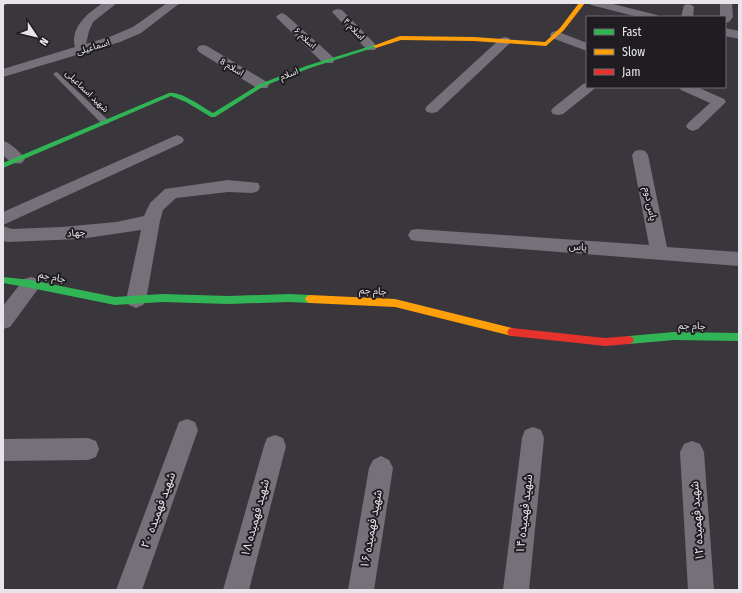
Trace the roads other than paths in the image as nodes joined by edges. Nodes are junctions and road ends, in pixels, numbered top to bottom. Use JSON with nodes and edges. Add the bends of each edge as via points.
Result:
{"nodes":[{"id":1,"x":111,"y":3,"type":"edge"},
{"id":2,"x":174,"y":3,"type":"edge"},
{"id":3,"x":582,"y":3,"type":"edge"},
{"id":4,"x":595,"y":3,"type":"edge"},
{"id":5,"x":726,"y":3,"type":"edge"},
{"id":6,"x":338,"y":12,"type":"dead end"},
{"id":7,"x":282,"y":16,"type":"dead end"},
{"id":8,"x":649,"y":16,"type":"edge"},
{"id":9,"x":726,"y":18,"type":"edge"},
{"id":10,"x":726,"y":32,"type":"edge"},
{"id":11,"x":556,"y":35,"type":"junction"},
{"id":12,"x":739,"y":35,"type":"edge"},
{"id":13,"x":505,"y":41,"type":"junction"},
{"id":14,"x":371,"y":47,"type":"junction"},
{"id":15,"x":586,"y":47,"type":"edge"},
{"id":16,"x":85,"y":49,"type":"junction"},
{"id":17,"x":203,"y":49,"type":"dead end"},
{"id":18,"x":328,"y":60,"type":"junction"},
{"id":19,"x":3,"y":73,"type":"edge"},
{"id":20,"x":56,"y":74,"type":"dead end"},
{"id":21,"x":262,"y":85,"type":"junction"},
{"id":22,"x":587,"y":88,"type":"edge"},
{"id":23,"x":688,"y":88,"type":"edge"},
{"id":24,"x":432,"y":109,"type":"dead end"},
{"id":25,"x":558,"y":111,"type":"dead end"},
{"id":26,"x":105,"y":122,"type":"junction"},
{"id":27,"x":693,"y":126,"type":"dead end"},
{"id":28,"x":177,"y":140,"type":"dead end"},
{"id":29,"x":3,"y":146,"type":"edge"},
{"id":30,"x":640,"y":155,"type":"dead end"},
{"id":31,"x":17,"y":159,"type":"junction"},
{"id":32,"x":3,"y":166,"type":"edge"},
{"id":33,"x":252,"y":187,"type":"dead end"},
{"id":34,"x":3,"y":219,"type":"edge"},
{"id":35,"x":151,"y":221,"type":"junction"},
{"id":36,"x":3,"y":232,"type":"edge"},
{"id":37,"x":417,"y":235,"type":"dead end"},
{"id":38,"x":659,"y":253,"type":"junction"},
{"id":39,"x":739,"y":259,"type":"edge"},
{"id":40,"x":3,"y":280,"type":"edge"},
{"id":41,"x":31,"y":284,"type":"junction"},
{"id":42,"x":136,"y":300,"type":"junction"},
{"id":43,"x":3,"y":320,"type":"edge"},
{"id":44,"x":739,"y":337,"type":"edge"},
{"id":45,"x":187,"y":430,"type":"dead end"},
{"id":46,"x":533,"y":438,"type":"dead end"},
{"id":47,"x":275,"y":446,"type":"dead end"},
{"id":48,"x":88,"y":449,"type":"dead end"},
{"id":49,"x":3,"y":450,"type":"edge"},
{"id":50,"x":692,"y":452,"type":"dead end"},
{"id":51,"x":381,"y":468,"type":"dead end"},
{"id":52,"x":128,"y":590,"type":"edge"},
{"id":53,"x":236,"y":590,"type":"edge"},
{"id":54,"x":361,"y":590,"type":"edge"},
{"id":55,"x":516,"y":590,"type":"edge"},
{"id":56,"x":701,"y":590,"type":"edge"}],
"edges":[{"from":1,"to":16,"type":"street","via":[[90,17],[83,29],[80,46]]},
{"from":2,"to":16,"type":"street","name":"اسماعیلی","via":[[137,30],[116,40]]},
{"from":3,"to":11,"type":"street","name":"اسلام"},
{"from":4,"to":8,"type":"street"},
{"from":5,"to":9,"type":"street"},
{"from":6,"to":14,"type":"street","name":"اسلام ۴"},
{"from":7,"to":18,"type":"street","name":"اسلام ۶"},
{"from":10,"to":12,"type":"street"},
{"from":11,"to":13,"type":"street","name":"اسلام","via":[[546,44]]},
{"from":11,"to":15,"type":"street"},
{"from":13,"to":14,"type":"street","name":"اسلام","via":[[400,38]]},
{"from":13,"to":24,"type":"street"},
{"from":14,"to":18,"type":"street","name":"اسلام"},
{"from":16,"to":19,"type":"street","name":"اسماعیلی"},
{"from":17,"to":21,"type":"street","name":"اسلام 8"},
{"from":18,"to":21,"type":"street","name":"اسلام"},
{"from":20,"to":26,"type":"lane","name":"شهید اسماعیلی"},
{"from":21,"to":26,"type":"street","name":"اسلام","via":[[213,116],[171,94]]},
{"from":22,"to":25,"type":"street"},
{"from":23,"to":27,"type":"street","via":[[719,102]]},
{"from":26,"to":31,"type":"street","name":"اسلام"},
{"from":28,"to":34,"type":"street"},
{"from":29,"to":31,"type":"street"},
{"from":30,"to":38,"type":"street","name":"یاس دوم"},
{"from":31,"to":32,"type":"street","name":"اسلام"},
{"from":33,"to":35,"type":"street","via":[[228,186],[171,193],[156,208]]},
{"from":35,"to":36,"type":"street","name":"جهاد","via":[[123,228],[58,234],[8,236]]},
{"from":35,"to":42,"type":"street"},
{"from":37,"to":38,"type":"street","name":"یاس"},
{"from":38,"to":39,"type":"street","name":"یاس"},
{"from":40,"to":41,"type":"street","name":"جام جم"},
{"from":41,"to":42,"type":"street","name":"جام جم","via":[[115,301]]},
{"from":41,"to":43,"type":"street"},
{"from":42,"to":44,"type":"street","name":"جام جم","via":[[289,298],[395,303],[506,331],[605,342],[674,336]]},
{"from":45,"to":52,"type":"street","name":"شهید فهمیده ۲۰"},
{"from":46,"to":55,"type":"street","name":"شهید فهمیده ۱۴"},
{"from":47,"to":53,"type":"street","name":"شهید فهمیده ۱۸"},
{"from":48,"to":49,"type":"street"},
{"from":50,"to":56,"type":"street","name":"شهید فهمیده ۱۲"},
{"from":51,"to":54,"type":"street","name":"شهید فهمیده ۱۶"}]}
